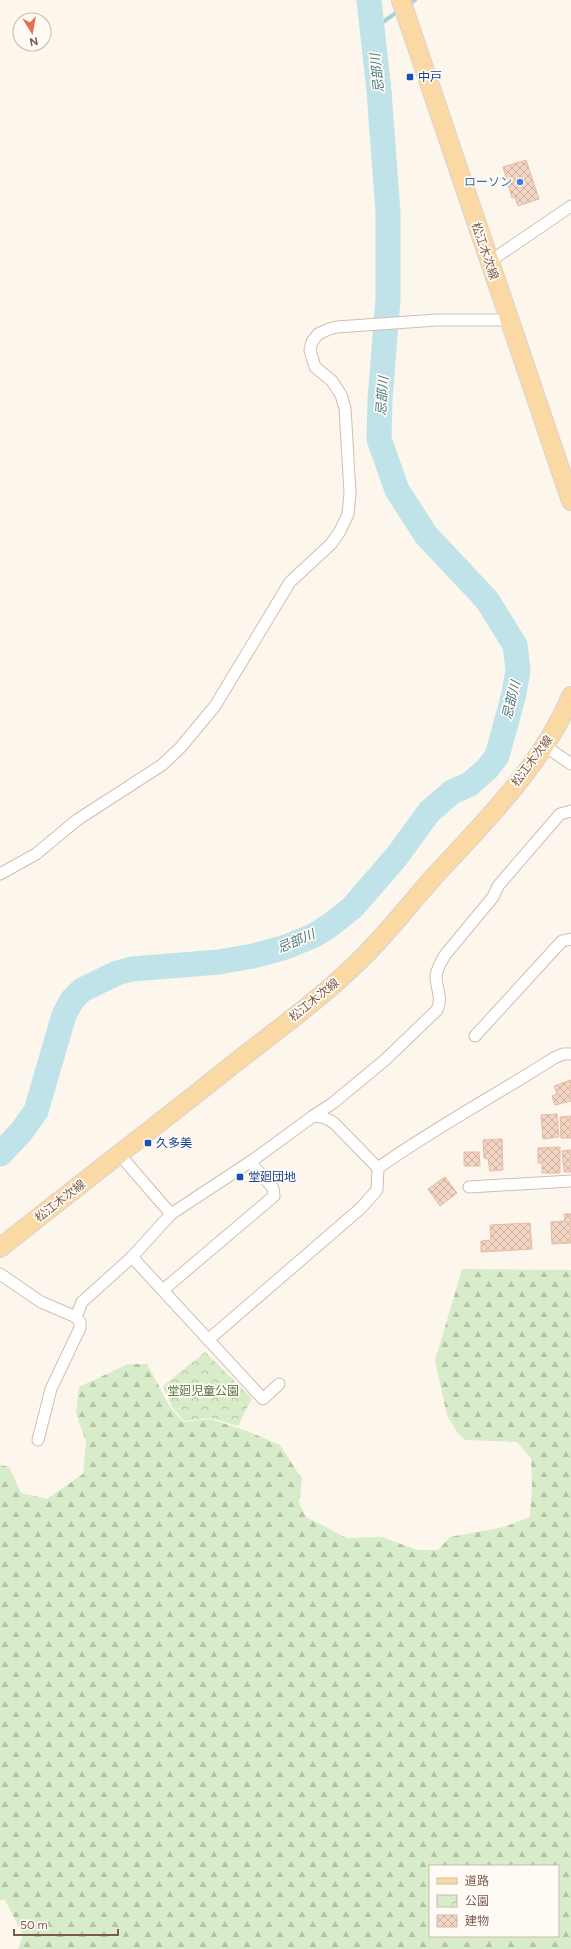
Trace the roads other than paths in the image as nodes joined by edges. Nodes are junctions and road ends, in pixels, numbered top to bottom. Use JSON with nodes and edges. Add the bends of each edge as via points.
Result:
{"nodes":[{"id":1,"x":401,"y":0,"type":"edge"},
{"id":2,"x":571,"y":206,"type":"edge"},
{"id":3,"x":489,"y":262,"type":"junction"},
{"id":4,"x":508,"y":320,"type":"junction"},
{"id":5,"x":571,"y":501,"type":"edge"},
{"id":6,"x":571,"y":696,"type":"edge"},
{"id":7,"x":545,"y":746,"type":"junction"},
{"id":8,"x":571,"y":764,"type":"edge"},
{"id":9,"x":571,"y":811,"type":"edge"},
{"id":10,"x":0,"y":874,"type":"edge"},
{"id":11,"x":571,"y":938,"type":"edge"},
{"id":12,"x":475,"y":1036,"type":"dead end"},
{"id":13,"x":571,"y":1054,"type":"edge"},
{"id":14,"x":312,"y":1117,"type":"junction"},
{"id":15,"x":120,"y":1154,"type":"junction"},
{"id":16,"x":250,"y":1162,"type":"junction"},
{"id":17,"x":378,"y":1168,"type":"junction"},
{"id":18,"x":571,"y":1181,"type":"edge"},
{"id":19,"x":469,"y":1187,"type":"dead end"},
{"id":20,"x":171,"y":1214,"type":"junction"},
{"id":21,"x":0,"y":1248,"type":"edge"},
{"id":22,"x":132,"y":1257,"type":"junction"},
{"id":23,"x":0,"y":1274,"type":"edge"},
{"id":24,"x":163,"y":1290,"type":"junction"},
{"id":25,"x":76,"y":1317,"type":"junction"},
{"id":26,"x":208,"y":1340,"type":"junction"},
{"id":27,"x":279,"y":1384,"type":"dead end"},
{"id":28,"x":38,"y":1440,"type":"dead end"}],
"edges":[{"from":1,"to":3,"type":"main road","name":"松江木次線"},
{"from":2,"to":3,"type":"street"},
{"from":3,"to":4,"type":"main road","name":"松江木次線"},
{"from":4,"to":5,"type":"main road","name":"松江木次線"},
{"from":4,"to":10,"type":"street","via":[[437,320],[337,327],[323,331],[312,342],[310,350],[316,367],[332,381],[341,395],[345,408],[350,493],[348,514],[340,531],[331,544],[290,582],[215,706],[180,748],[162,765],[76,820],[36,854]]},
{"from":6,"to":7,"type":"main road","name":"松江木次線"},
{"from":7,"to":8,"type":"street"},
{"from":7,"to":15,"type":"main road","name":"松江木次線","via":[[475,833],[362,958],[336,983]]},
{"from":9,"to":14,"type":"street","via":[[560,814],[498,886],[493,897],[445,956],[436,976],[440,1004],[437,1010],[385,1060]]},
{"from":11,"to":12,"type":"street","via":[[562,941]]},
{"from":13,"to":17,"type":"street","via":[[554,1058],[411,1145]]},
{"from":14,"to":16,"type":"street"},
{"from":14,"to":17,"type":"street","via":[[319,1115],[334,1122]]},
{"from":15,"to":20,"type":"street"},
{"from":15,"to":21,"type":"main road","name":"松江木次線"},
{"from":16,"to":20,"type":"street"},
{"from":16,"to":24,"type":"street","via":[[273,1188],[274,1196]]},
{"from":17,"to":26,"type":"street","via":[[377,1190],[369,1200]]},
{"from":18,"to":19,"type":"street"},
{"from":20,"to":22,"type":"street"},
{"from":22,"to":24,"type":"street"},
{"from":22,"to":25,"type":"street","via":[[82,1302]]},
{"from":23,"to":25,"type":"street","via":[[41,1302]]},
{"from":24,"to":26,"type":"street"},
{"from":25,"to":28,"type":"street","via":[[80,1322],[80,1328],[51,1389]]},
{"from":26,"to":27,"type":"street","via":[[263,1399]]}]}
